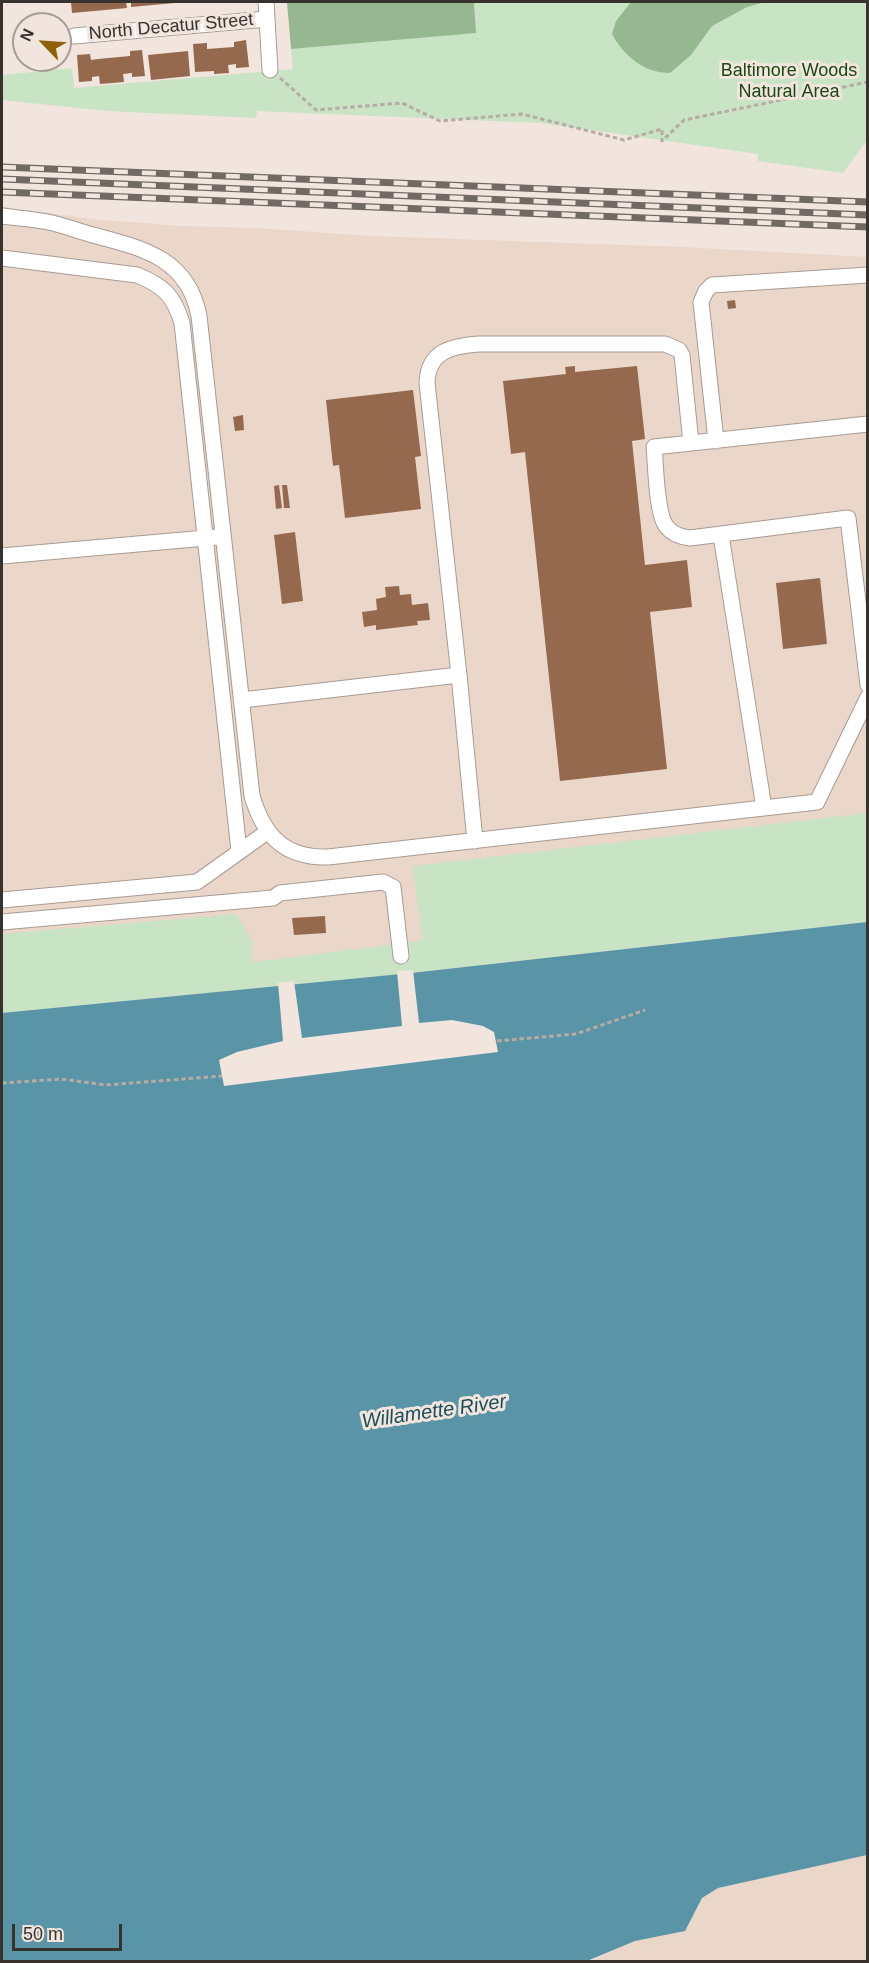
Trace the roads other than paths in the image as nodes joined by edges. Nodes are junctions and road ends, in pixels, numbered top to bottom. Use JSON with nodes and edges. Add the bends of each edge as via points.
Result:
{"nodes":[{"id":1,"x":266,"y":2,"type":"edge"},
{"id":2,"x":267,"y":18,"type":"junction"},
{"id":3,"x":74,"y":36,"type":"dead end"},
{"id":4,"x":270,"y":70,"type":"road end"},
{"id":5,"x":2,"y":216,"type":"edge"},
{"id":6,"x":2,"y":258,"type":"edge"},
{"id":7,"x":867,"y":275,"type":"edge"},
{"id":8,"x":867,"y":424,"type":"edge"},
{"id":9,"x":716,"y":441,"type":"junction"},
{"id":10,"x":691,"y":444,"type":"junction"},
{"id":11,"x":721,"y":535,"type":"junction"},
{"id":12,"x":223,"y":536,"type":"junction"},
{"id":13,"x":206,"y":538,"type":"junction"},
{"id":14,"x":2,"y":556,"type":"edge"},
{"id":15,"x":459,"y":675,"type":"junction"},
{"id":16,"x":867,"y":685,"type":"edge"},
{"id":17,"x":867,"y":697,"type":"edge"},
{"id":18,"x":242,"y":700,"type":"junction"},
{"id":19,"x":764,"y":808,"type":"junction"},
{"id":20,"x":267,"y":832,"type":"junction"},
{"id":21,"x":475,"y":841,"type":"junction"},
{"id":22,"x":239,"y":851,"type":"junction"},
{"id":23,"x":2,"y":900,"type":"edge"},
{"id":24,"x":2,"y":922,"type":"edge"},
{"id":25,"x":401,"y":956,"type":"dead end"}],
"edges":[{"from":1,"to":2,"type":"street"},
{"from":2,"to":3,"type":"street","name":"North Decatur Street"},
{"from":2,"to":4,"type":"street"},
{"from":5,"to":12,"type":"street","via":[[49,223],[135,246],[156,255],[182,276],[199,316]]},
{"from":6,"to":13,"type":"street","via":[[138,275],[168,293],[182,323]]},
{"from":7,"to":9,"type":"street","via":[[712,285],[706,291],[701,302]]},
{"from":8,"to":9,"type":"street"},
{"from":9,"to":10,"type":"street"},
{"from":10,"to":11,"type":"street","via":[[654,447],[660,513],[670,530],[683,537]]},
{"from":10,"to":15,"type":"street","via":[[681,355],[665,344],[479,344],[456,346],[438,357],[427,383]]},
{"from":11,"to":16,"type":"street","via":[[848,518]]},
{"from":11,"to":19,"type":"street"},
{"from":12,"to":13,"type":"street"},
{"from":12,"to":18,"type":"street"},
{"from":13,"to":14,"type":"street"},
{"from":13,"to":22,"type":"street"},
{"from":15,"to":18,"type":"street"},
{"from":15,"to":21,"type":"street"},
{"from":17,"to":19,"type":"street","via":[[817,802]]},
{"from":18,"to":20,"type":"street","via":[[252,796]]},
{"from":19,"to":21,"type":"street"},
{"from":20,"to":21,"type":"street","via":[[291,850],[315,857]]},
{"from":20,"to":22,"type":"street"},
{"from":22,"to":23,"type":"street","via":[[197,882]]},
{"from":24,"to":25,"type":"street","via":[[273,898],[280,893],[382,882],[393,887]]}]}
